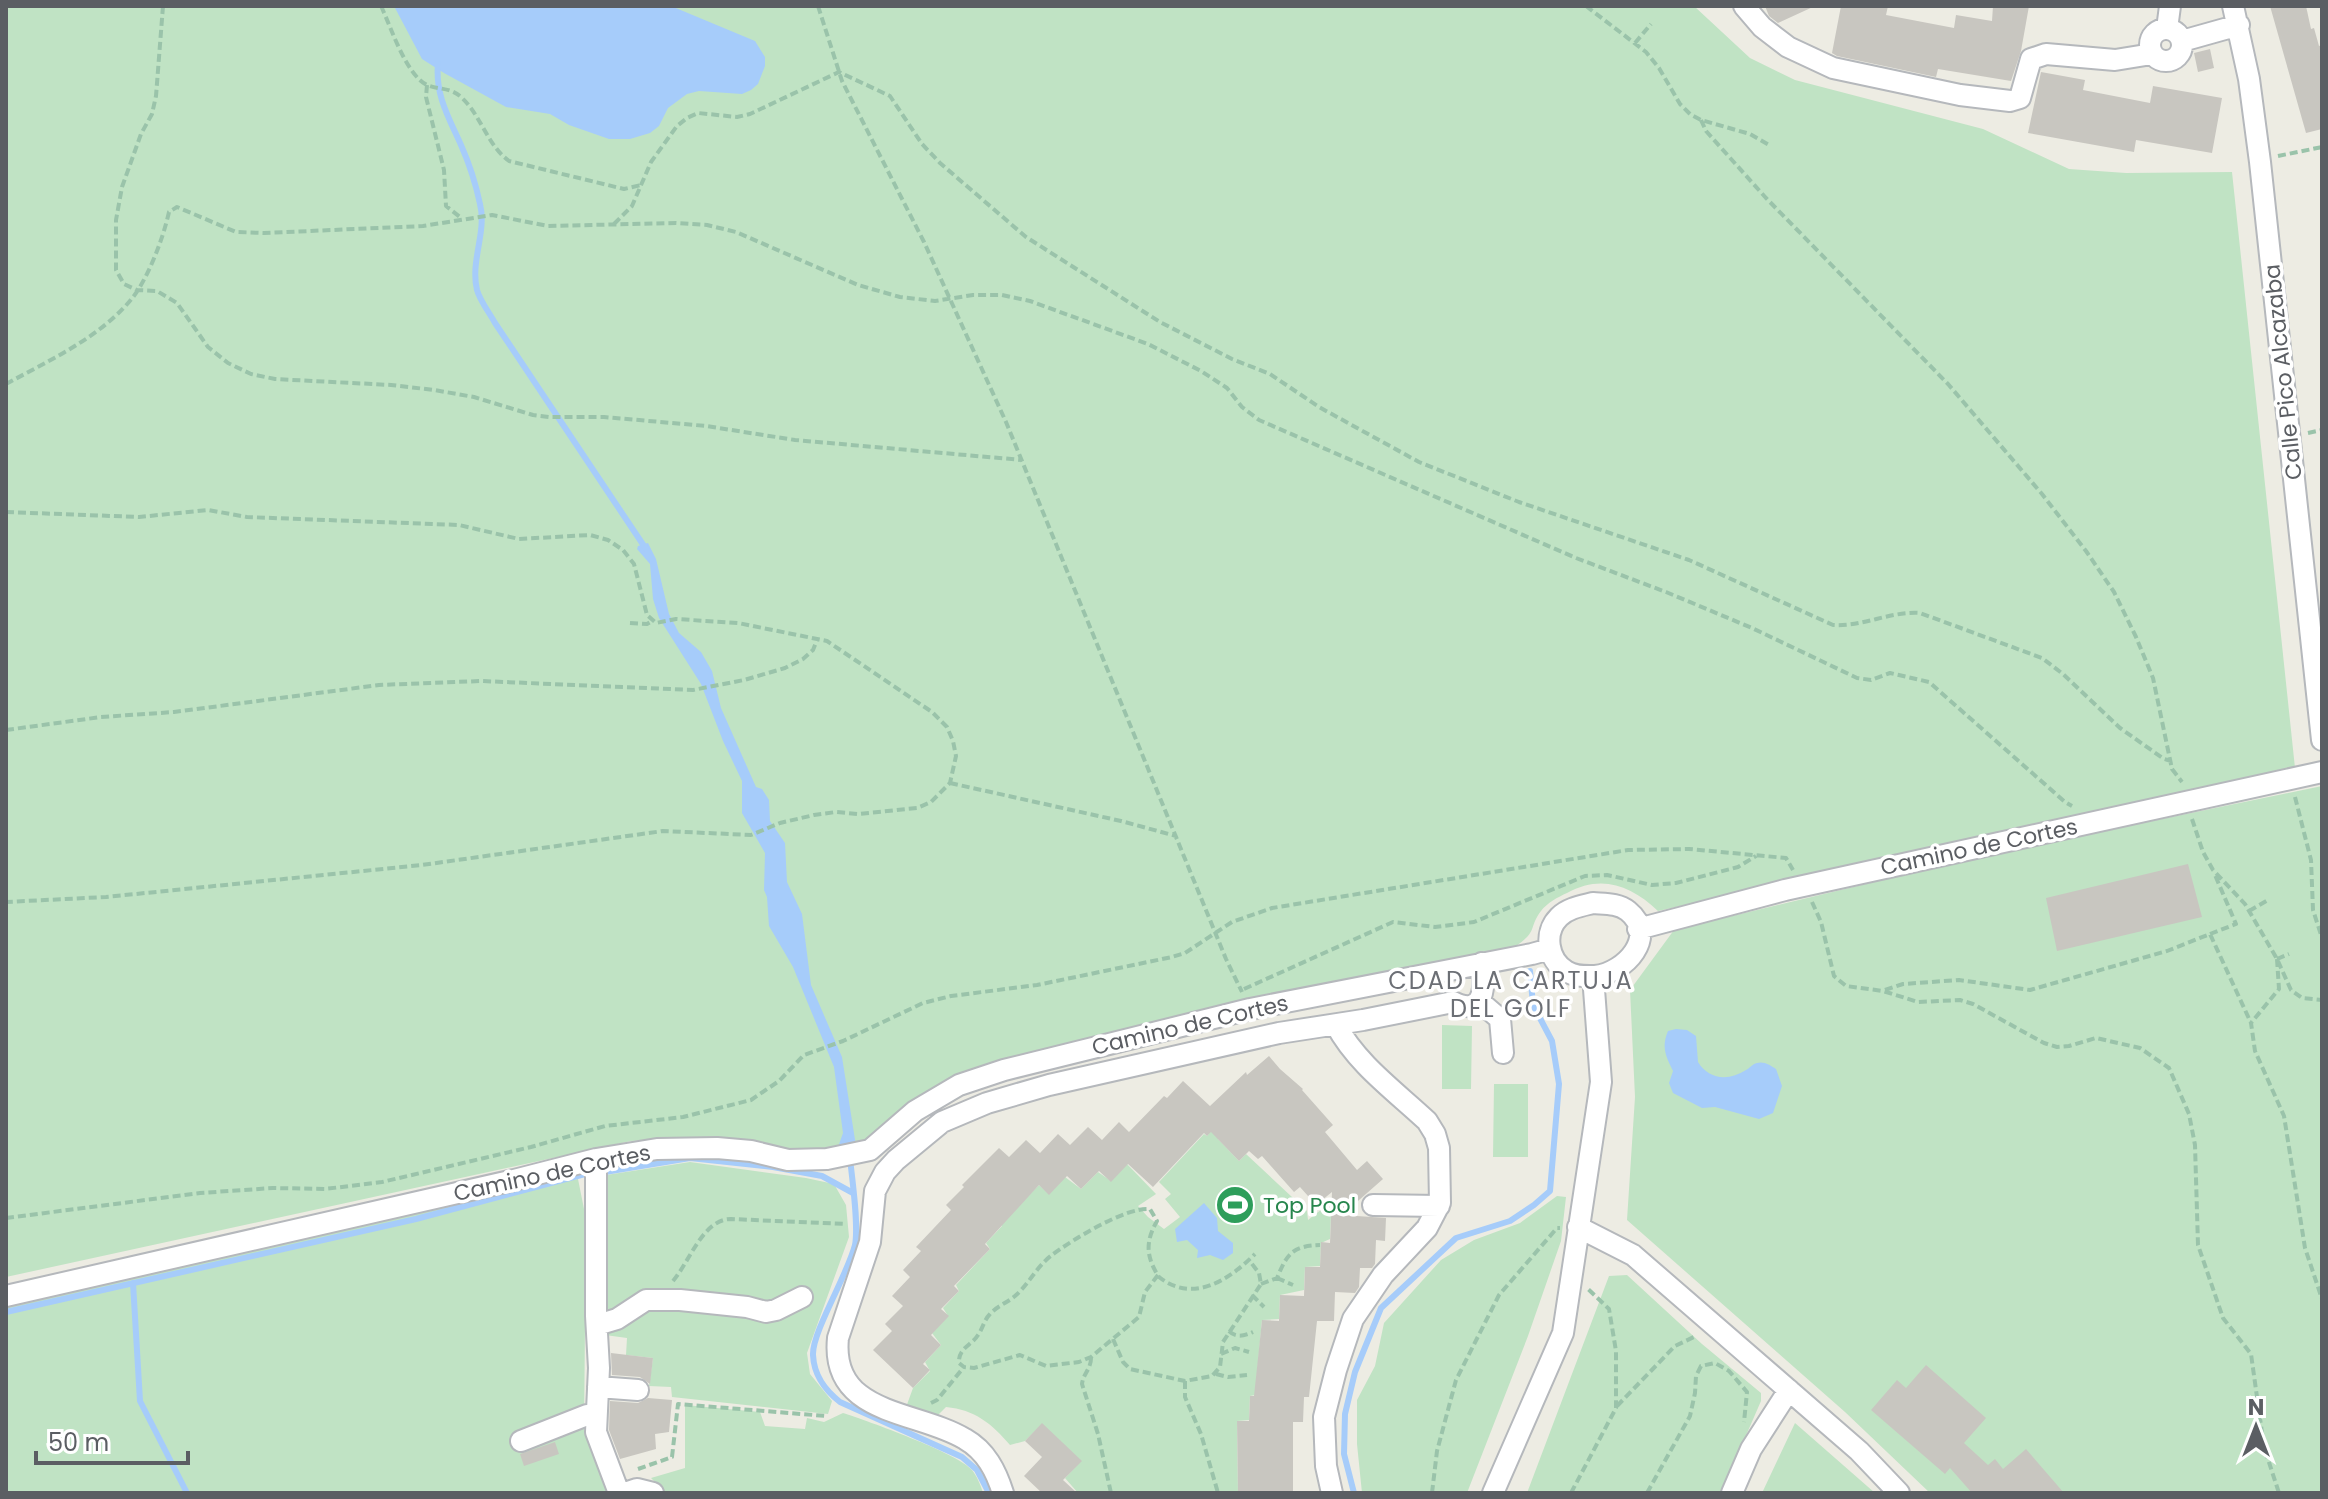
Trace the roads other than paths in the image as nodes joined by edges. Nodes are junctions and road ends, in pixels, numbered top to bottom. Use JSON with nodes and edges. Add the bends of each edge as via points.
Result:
{"nodes":[{"id":1,"x":1744,"y":6,"type":"edge"},
{"id":2,"x":2170,"y":6,"type":"edge"},
{"id":3,"x":2236,"y":15,"type":"edge"},
{"id":4,"x":2174,"y":35,"type":"junction"},
{"id":5,"x":2322,"y":740,"type":"edge"},
{"id":6,"x":2322,"y":772,"type":"edge"},
{"id":7,"x":1638,"y":929,"type":"junction"},
{"id":8,"x":1550,"y":949,"type":"junction"},
{"id":9,"x":1593,"y":976,"type":"junction"},
{"id":10,"x":1482,"y":979,"type":"junction"},
{"id":11,"x":1336,"y":1025,"type":"junction"},
{"id":12,"x":1503,"y":1053,"type":"dead end"},
{"id":13,"x":596,"y":1159,"type":"junction"},
{"id":14,"x":1373,"y":1205,"type":"dead end"},
{"id":15,"x":1439,"y":1206,"type":"junction"},
{"id":16,"x":1578,"y":1227,"type":"junction"},
{"id":17,"x":6,"y":1296,"type":"edge"},
{"id":18,"x":802,"y":1297,"type":"dead end"},
{"id":19,"x":597,"y":1325,"type":"junction"},
{"id":20,"x":598,"y":1387,"type":"junction"},
{"id":21,"x":638,"y":1390,"type":"dead end"},
{"id":22,"x":1789,"y":1390,"type":"junction"},
{"id":23,"x":595,"y":1415,"type":"junction"},
{"id":24,"x":521,"y":1441,"type":"dead end"},
{"id":25,"x":619,"y":1488,"type":"edge"},
{"id":26,"x":653,"y":1493,"type":"edge"},
{"id":27,"x":1003,"y":1493,"type":"edge"},
{"id":28,"x":1332,"y":1493,"type":"edge"},
{"id":29,"x":1493,"y":1493,"type":"edge"},
{"id":30,"x":1732,"y":1493,"type":"edge"},
{"id":31,"x":1899,"y":1493,"type":"edge"}],
"edges":[{"from":1,"to":4,"type":"street","via":[[1788,47],[1833,68],[2010,101],[2020,98],[2031,59],[2046,54],[2115,60],[2152,54],[2173,60],[2180,55]]},
{"from":2,"to":4,"type":"street"},
{"from":3,"to":4,"type":"street"},
{"from":3,"to":5,"type":"street","name":"Calle Pico Alcazaba","via":[[2260,159]]},
{"from":6,"to":7,"type":"street","name":"Camino de Cortes","via":[[1803,887]]},
{"from":7,"to":8,"type":"street","via":[[1629,911],[1613,904],[1574,907],[1558,917]]},
{"from":7,"to":9,"type":"street","via":[[1635,953],[1623,967]]},
{"from":8,"to":9,"type":"street","via":[[1556,965],[1571,974]]},
{"from":8,"to":10,"type":"street","name":"Camino de Cortes"},
{"from":9,"to":16,"type":"street","via":[[1601,1082]]},
{"from":10,"to":11,"type":"street","via":[[1466,1006],[1453,1002]]},
{"from":10,"to":12,"type":"street","via":[[1500,1019]]},
{"from":10,"to":13,"type":"street","name":"Camino de Cortes","via":[[1246,999],[959,1085],[915,1111],[870,1150],[827,1159],[788,1160],[717,1148],[657,1149]]},
{"from":11,"to":15,"type":"street","via":[[1359,1058],[1435,1134]]},
{"from":11,"to":27,"type":"street","via":[[1279,1033],[987,1103],[942,1122],[885,1172],[875,1191],[870,1242],[838,1338],[839,1368],[863,1399],[964,1438],[983,1453]]},
{"from":13,"to":17,"type":"street","name":"Camino de Cortes"},
{"from":13,"to":19,"type":"street"},
{"from":14,"to":15,"type":"street"},
{"from":15,"to":28,"type":"street","via":[[1353,1319],[1324,1417]]},
{"from":16,"to":22,"type":"street","via":[[1633,1255]]},
{"from":16,"to":29,"type":"street","via":[[1563,1333]]},
{"from":18,"to":19,"type":"street","via":[[766,1312],[655,1299]]},
{"from":19,"to":20,"type":"street"},
{"from":20,"to":21,"type":"street"},
{"from":20,"to":23,"type":"street"},
{"from":22,"to":30,"type":"street","via":[[1751,1449]]},
{"from":22,"to":31,"type":"street"},
{"from":23,"to":24,"type":"street"},
{"from":23,"to":25,"type":"street","via":[[596,1432]]},
{"from":25,"to":26,"type":"street"}]}
